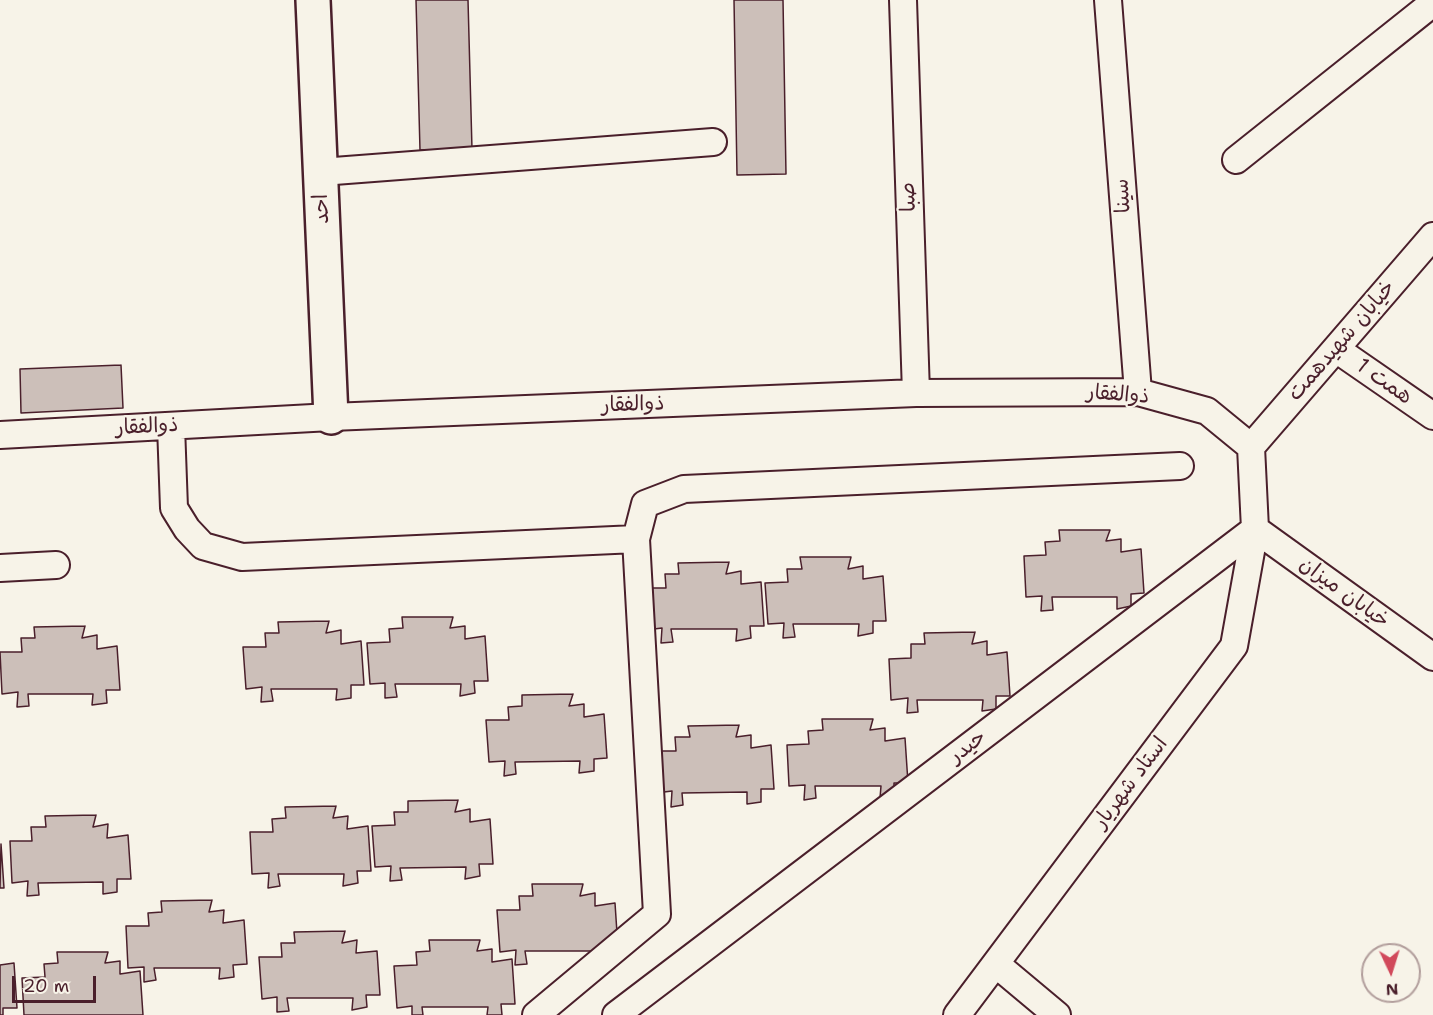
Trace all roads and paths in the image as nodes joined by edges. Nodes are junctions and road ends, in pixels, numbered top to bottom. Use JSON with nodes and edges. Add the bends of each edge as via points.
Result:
{"nodes":[{"id":1,"x":313,"y":0,"type":"edge"},
{"id":2,"x":903,"y":0,"type":"edge"},
{"id":3,"x":1108,"y":0,"type":"edge"},
{"id":4,"x":1433,"y":3,"type":"edge"},
{"id":5,"x":713,"y":142,"type":"dead end"},
{"id":6,"x":1236,"y":160,"type":"dead end"},
{"id":7,"x":321,"y":172,"type":"junction"},
{"id":8,"x":1433,"y":236,"type":"edge"},
{"id":9,"x":1336,"y":349,"type":"junction"},
{"id":10,"x":916,"y":393,"type":"junction"},
{"id":11,"x":1138,"y":393,"type":"junction"},
{"id":12,"x":1433,"y":416,"type":"edge"},
{"id":13,"x":331,"y":417,"type":"junction"},
{"id":14,"x":171,"y":426,"type":"junction"},
{"id":15,"x":0,"y":435,"type":"edge"},
{"id":16,"x":1251,"y":447,"type":"junction"},
{"id":17,"x":1180,"y":466,"type":"dead end"},
{"id":18,"x":1255,"y":529,"type":"junction"},
{"id":19,"x":636,"y":539,"type":"junction"},
{"id":20,"x":56,"y":565,"type":"dead end"},
{"id":21,"x":0,"y":568,"type":"edge"},
{"id":22,"x":1433,"y":657,"type":"edge"},
{"id":23,"x":996,"y":964,"type":"junction"},
{"id":24,"x":536,"y":1015,"type":"edge"},
{"id":25,"x":616,"y":1015,"type":"edge"},
{"id":26,"x":957,"y":1015,"type":"edge"},
{"id":27,"x":1057,"y":1015,"type":"edge"}],
"edges":[{"from":1,"to":7,"type":"street","name":"احد"},
{"from":2,"to":10,"type":"street","name":"صبا"},
{"from":3,"to":11,"type":"street","name":"سینا"},
{"from":4,"to":6,"type":"street"},
{"from":5,"to":7,"type":"street"},
{"from":7,"to":13,"type":"street","name":"احد"},
{"from":8,"to":9,"type":"street","name":"خیابان شهیدهمت"},
{"from":9,"to":12,"type":"street","name":"همت 1"},
{"from":9,"to":16,"type":"street","name":"خیابان شهیدهمت"},
{"from":10,"to":11,"type":"street","name":"ذوالفقار"},
{"from":10,"to":13,"type":"street","name":"ذوالفقار"},
{"from":11,"to":16,"type":"street","name":"ذوالفقار","via":[[1207,411]]},
{"from":13,"to":14,"type":"street","name":"ذوالفقار"},
{"from":14,"to":15,"type":"street","name":"ذوالفقار"},
{"from":14,"to":19,"type":"street","via":[[174,508],[203,546],[242,558]]},
{"from":16,"to":18,"type":"street"},
{"from":17,"to":19,"type":"street","via":[[684,489],[645,504]]},
{"from":18,"to":22,"type":"street","name":"خیابان میزان"},
{"from":18,"to":23,"type":"street","name":"استاد شهریار","via":[[1234,646]]},
{"from":18,"to":25,"type":"street","name":"حیدر"},
{"from":19,"to":24,"type":"street","via":[[657,914]]},
{"from":20,"to":21,"type":"street"},
{"from":23,"to":26,"type":"street","name":"استاد شهریار"},
{"from":23,"to":27,"type":"street"}]}
